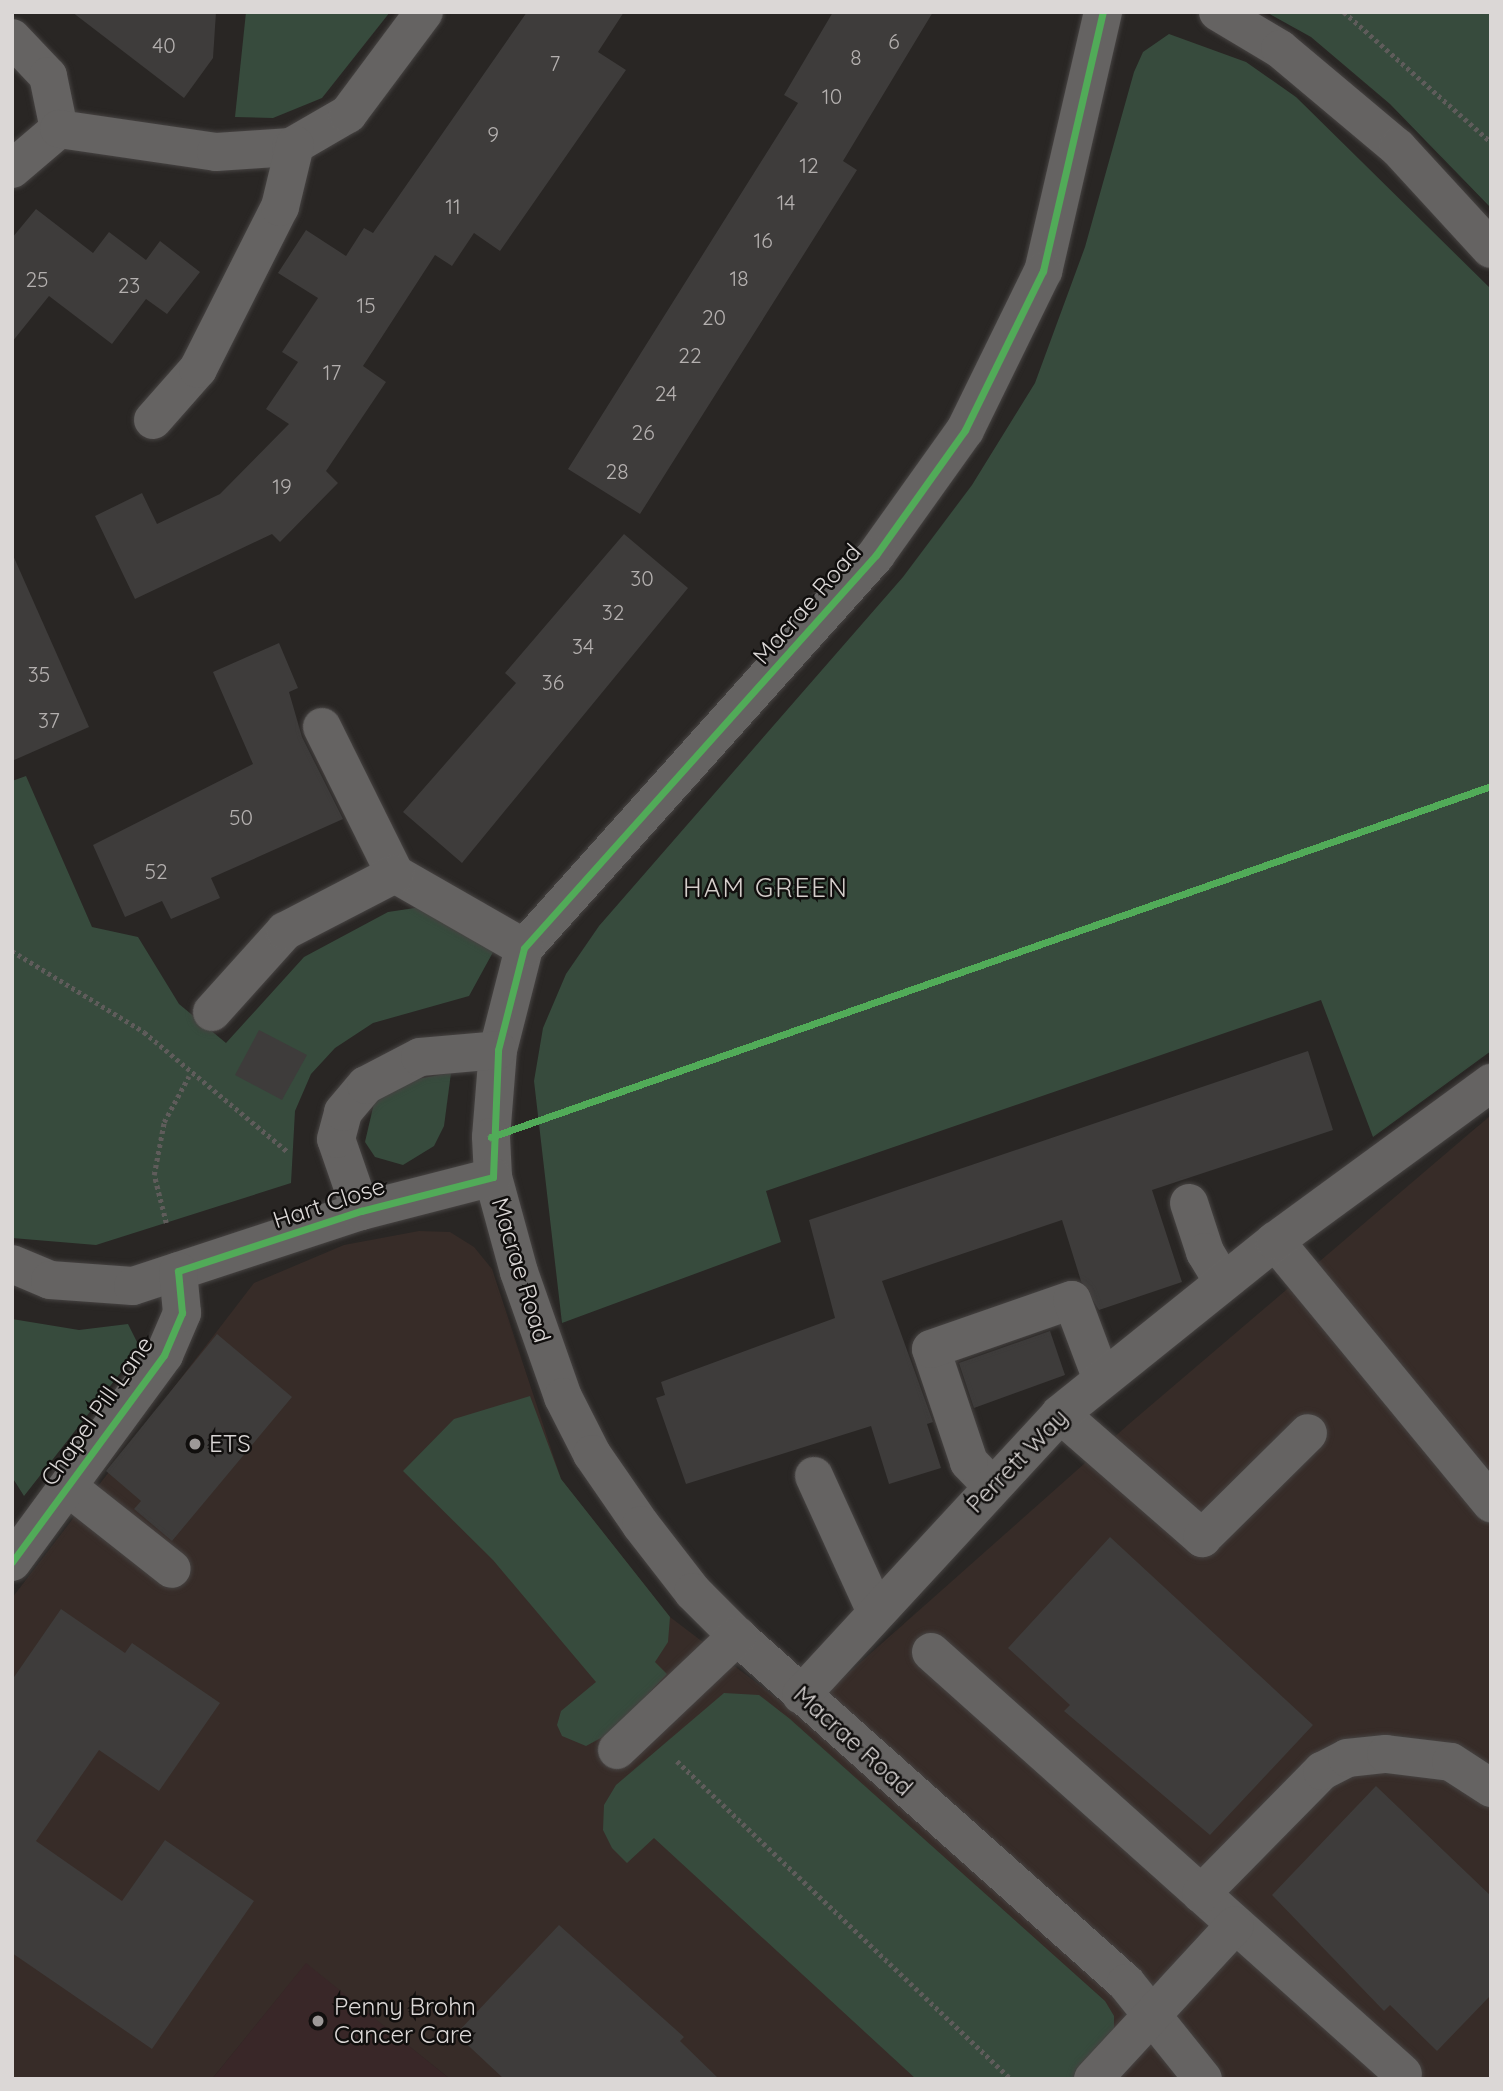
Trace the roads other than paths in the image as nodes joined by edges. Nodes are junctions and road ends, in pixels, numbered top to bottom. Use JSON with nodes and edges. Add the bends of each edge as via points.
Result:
{"nodes":[{"id":1,"x":424,"y":12,"type":"edge"},
{"id":2,"x":1103,"y":12,"type":"edge"},
{"id":3,"x":1218,"y":12,"type":"edge"},
{"id":4,"x":12,"y":38,"type":"edge"},
{"id":5,"x":59,"y":129,"type":"junction"},
{"id":6,"x":295,"y":145,"type":"junction"},
{"id":7,"x":12,"y":169,"type":"edge"},
{"id":8,"x":1491,"y":249,"type":"edge"},
{"id":9,"x":153,"y":420,"type":"dead end"},
{"id":10,"x":323,"y":727,"type":"dead end"},
{"id":11,"x":395,"y":874,"type":"junction"},
{"id":12,"x":524,"y":948,"type":"junction"},
{"id":13,"x":212,"y":1012,"type":"dead end"},
{"id":14,"x":498,"y":1050,"type":"junction"},
{"id":15,"x":1491,"y":1083,"type":"edge"},
{"id":16,"x":493,"y":1177,"type":"junction"},
{"id":17,"x":1189,"y":1203,"type":"dead end"},
{"id":18,"x":361,"y":1211,"type":"junction"},
{"id":19,"x":1267,"y":1247,"type":"junction"},
{"id":20,"x":12,"y":1264,"type":"edge"},
{"id":21,"x":178,"y":1271,"type":"junction"},
{"id":22,"x":1223,"y":1282,"type":"junction"},
{"id":23,"x":1102,"y":1380,"type":"junction"},
{"id":24,"x":1060,"y":1414,"type":"junction"},
{"id":25,"x":1308,"y":1433,"type":"dead end"},
{"id":26,"x":814,"y":1476,"type":"dead end"},
{"id":27,"x":991,"y":1485,"type":"junction"},
{"id":28,"x":68,"y":1487,"type":"junction"},
{"id":29,"x":1491,"y":1503,"type":"edge"},
{"id":30,"x":12,"y":1562,"type":"edge"},
{"id":31,"x":172,"y":1569,"type":"dead end"},
{"id":32,"x":875,"y":1610,"type":"junction"},
{"id":33,"x":737,"y":1636,"type":"junction"},
{"id":34,"x":930,"y":1652,"type":"dead end"},
{"id":35,"x":801,"y":1695,"type":"junction"},
{"id":36,"x":629,"y":1739,"type":"road end"},
{"id":37,"x":1491,"y":1788,"type":"edge"},
{"id":38,"x":1201,"y":1894,"type":"junction"},
{"id":39,"x":1235,"y":1925,"type":"junction"},
{"id":40,"x":1154,"y":2014,"type":"junction"},
{"id":41,"x":1403,"y":2074,"type":"dead end"},
{"id":42,"x":1093,"y":2079,"type":"edge"},
{"id":43,"x":1203,"y":2079,"type":"edge"}],
"edges":[{"from":1,"to":6,"type":"street","via":[[348,114]]},
{"from":2,"to":12,"type":"street","name":"Macrae Road","via":[[1043,271],[965,430],[876,555]]},
{"from":3,"to":8,"type":"street","via":[[1280,49],[1398,148]]},
{"from":4,"to":5,"type":"street","via":[[48,76]]},
{"from":5,"to":6,"type":"street","via":[[248,154]]},
{"from":5,"to":7,"type":"street"},
{"from":6,"to":9,"type":"street","via":[[280,207],[198,369]]},
{"from":10,"to":11,"type":"street"},
{"from":11,"to":12,"type":"street"},
{"from":11,"to":13,"type":"street","via":[[285,931]]},
{"from":12,"to":14,"type":"street","name":"Macrae Road"},
{"from":14,"to":16,"type":"street","name":"Macrae Road"},
{"from":14,"to":18,"type":"street","name":"Hart Close","via":[[420,1057],[366,1085],[343,1112],[336,1139]]},
{"from":15,"to":19,"type":"street","name":"Perrett Way","via":[[1432,1132]]},
{"from":16,"to":18,"type":"street","name":"Hart Close"},
{"from":16,"to":33,"type":"street","name":"Macrae Road","via":[[563,1397],[592,1454],[693,1592]]},
{"from":17,"to":22,"type":"street","via":[[1205,1252]]},
{"from":18,"to":21,"type":"street","name":"Hart Close"},
{"from":19,"to":22,"type":"street","name":"Perrett Way"},
{"from":19,"to":29,"type":"street"},
{"from":20,"to":21,"type":"street","name":"Hart Close","via":[[50,1280],[97,1288],[133,1286]]},
{"from":21,"to":28,"type":"street","name":"Chapel Pill Lane","via":[[182,1313],[164,1355]]},
{"from":22,"to":23,"type":"street","name":"Perrett Way"},
{"from":23,"to":24,"type":"street","name":"Perrett Way"},
{"from":23,"to":27,"type":"street","via":[[1072,1300],[931,1349],[969,1462]]},
{"from":24,"to":25,"type":"street","via":[[1202,1538]]},
{"from":24,"to":27,"type":"street","name":"Perrett Way"},
{"from":26,"to":32,"type":"street"},
{"from":27,"to":32,"type":"street","name":"Perrett Way"},
{"from":28,"to":30,"type":"street","name":"Chapel Pill Lane"},
{"from":28,"to":31,"type":"street"},
{"from":32,"to":35,"type":"street","name":"Perrett Way"},
{"from":33,"to":35,"type":"street","name":"Macrae Road"},
{"from":33,"to":36,"type":"street"},
{"from":34,"to":38,"type":"street"},
{"from":35,"to":40,"type":"street","name":"Macrae Road"},
{"from":37,"to":38,"type":"street","via":[[1451,1762],[1386,1754],[1347,1758],[1322,1771]]},
{"from":38,"to":39,"type":"street"},
{"from":39,"to":40,"type":"street"},
{"from":39,"to":41,"type":"street"},
{"from":40,"to":42,"type":"street"},
{"from":40,"to":43,"type":"street","name":"Macrae Road"}]}
